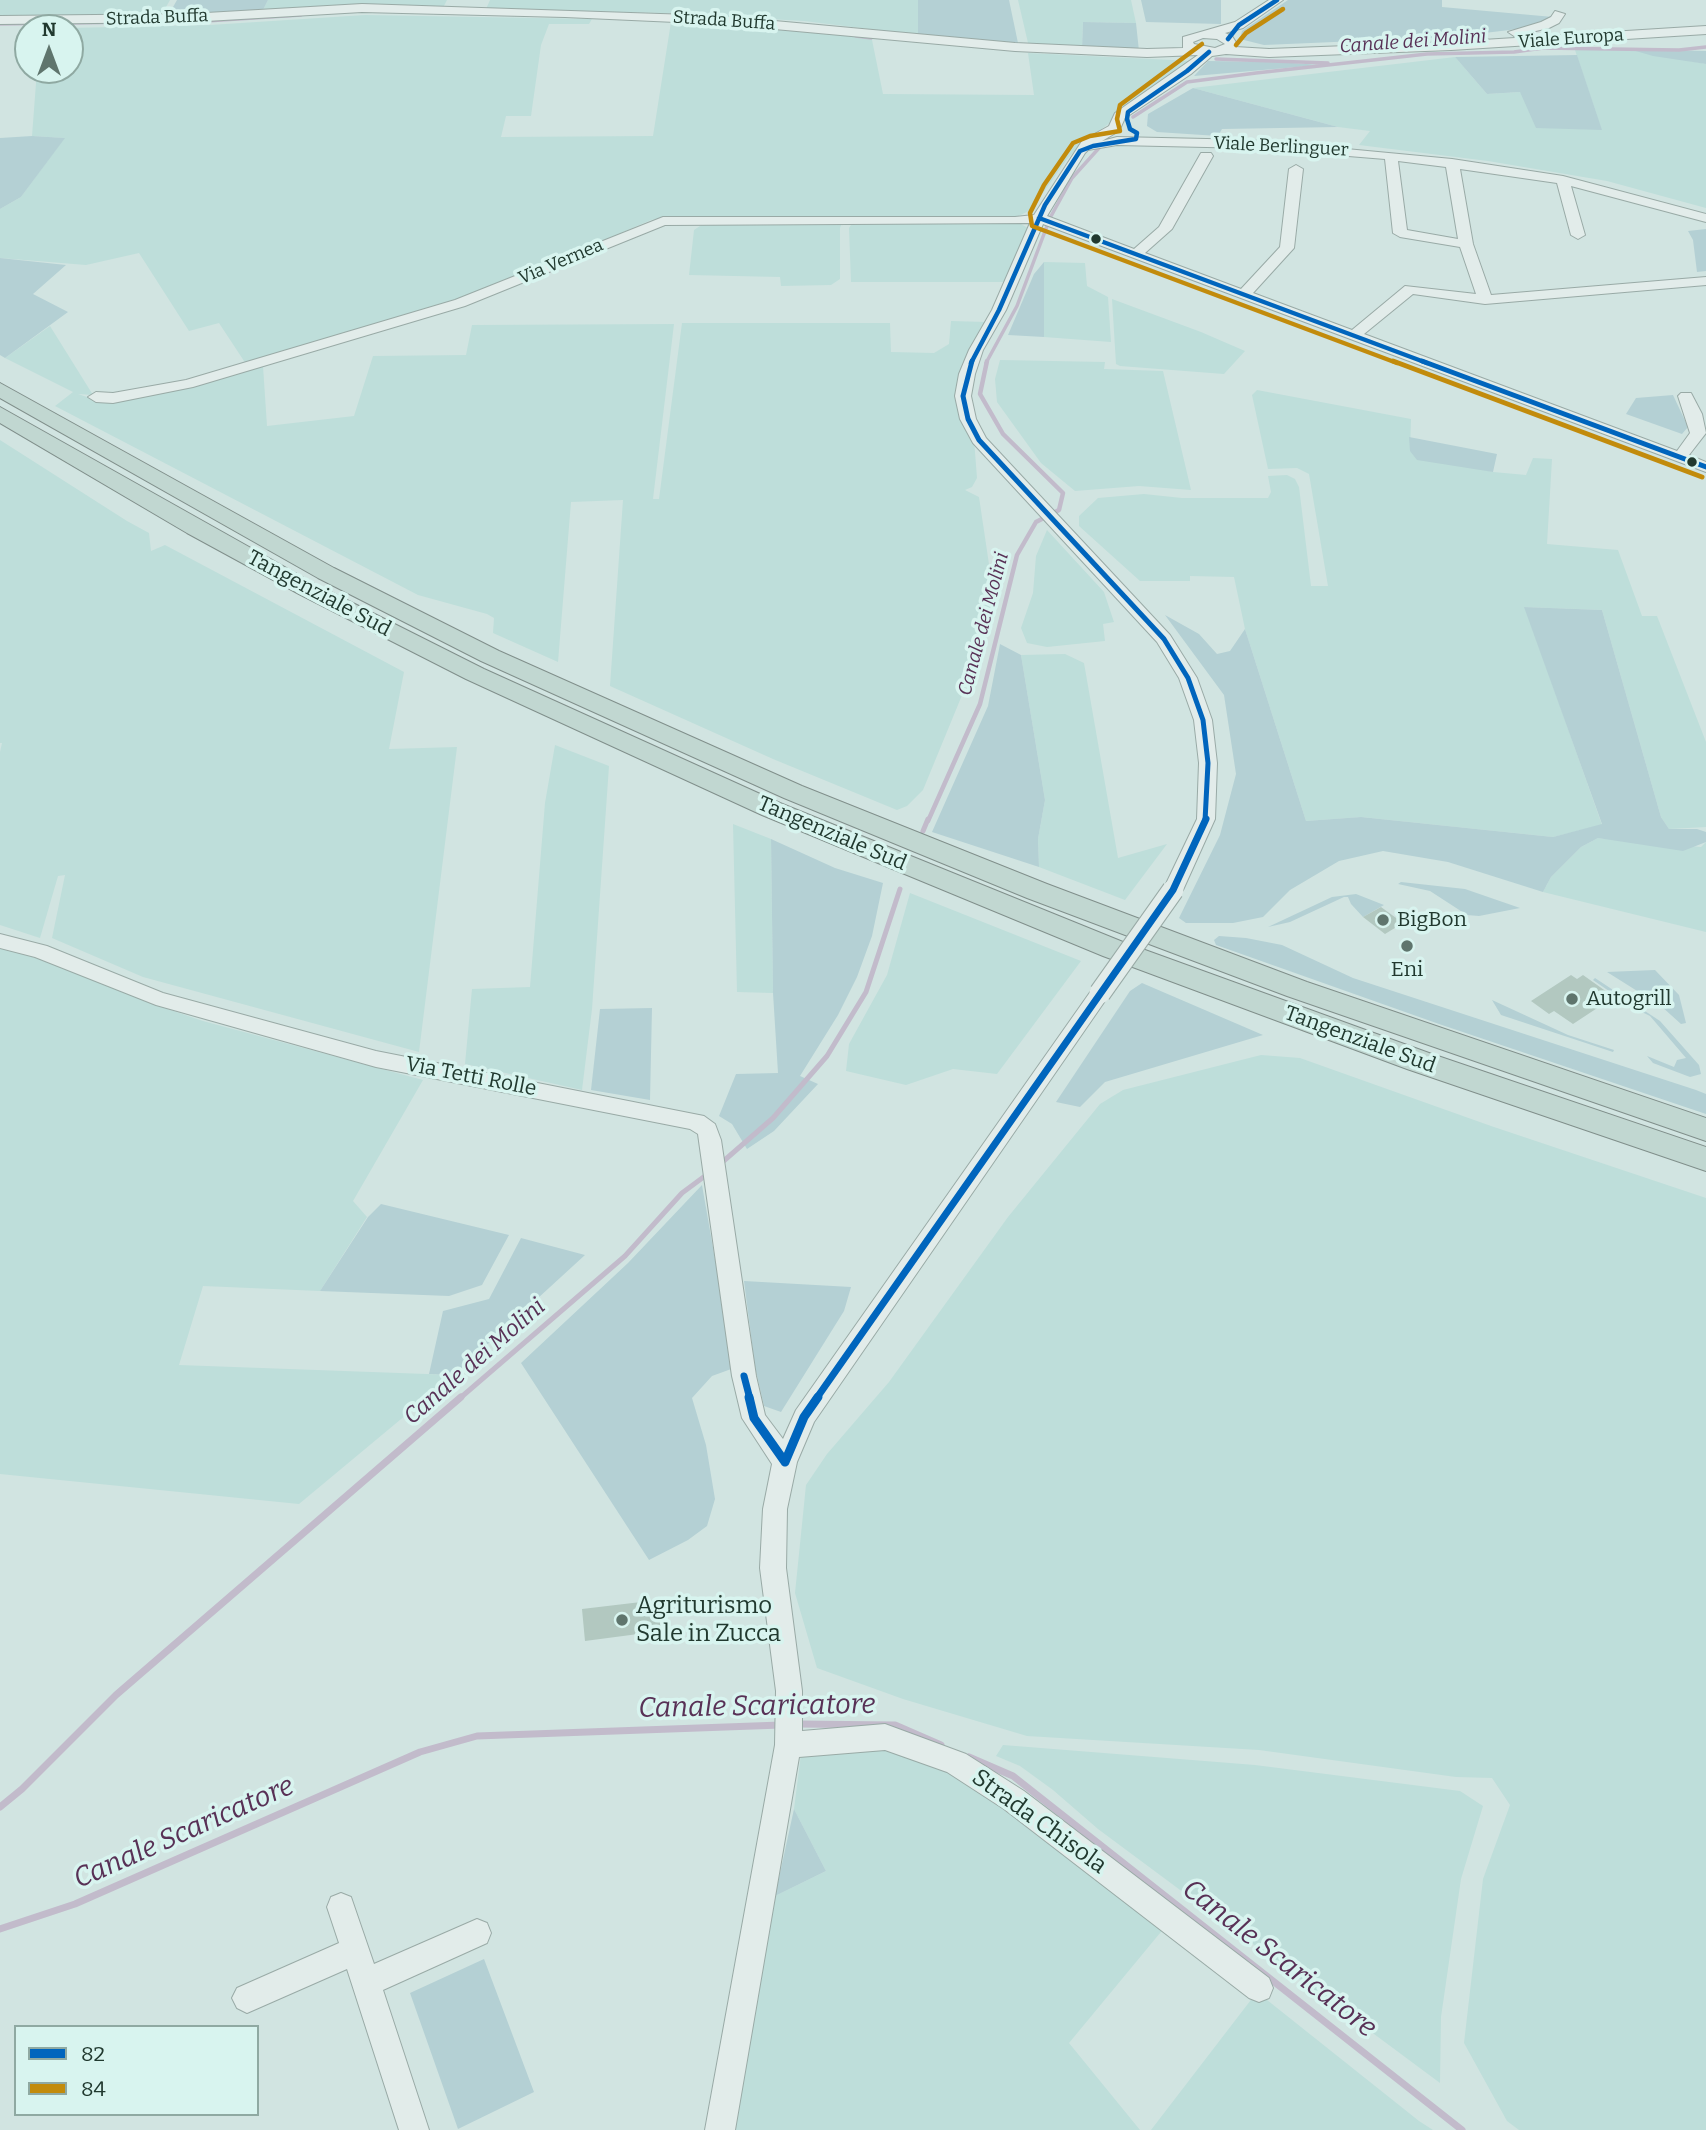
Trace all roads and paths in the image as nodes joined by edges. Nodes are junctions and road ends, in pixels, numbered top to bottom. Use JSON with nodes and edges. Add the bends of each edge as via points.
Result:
{"nodes":[{"id":1,"x":1277,"y":0,"type":"edge"},
{"id":2,"x":1558,"y":0,"type":"edge"},
{"id":3,"x":0,"y":20,"type":"edge"},
{"id":4,"x":1239,"y":25,"type":"junction"},
{"id":5,"x":1564,"y":26,"type":"junction"},
{"id":6,"x":1706,"y":27,"type":"edge"},
{"id":7,"x":1208,"y":34,"type":"junction"},
{"id":8,"x":1186,"y":43,"type":"junction"},
{"id":9,"x":1228,"y":44,"type":"junction"},
{"id":10,"x":1203,"y":52,"type":"junction"},
{"id":11,"x":1153,"y":53,"type":"junction"},
{"id":12,"x":1128,"y":111,"type":"junction"},
{"id":13,"x":1134,"y":131,"type":"junction"},
{"id":14,"x":1115,"y":136,"type":"junction"},
{"id":15,"x":1171,"y":143,"type":"junction"},
{"id":16,"x":1206,"y":156,"type":"dead end"},
{"id":17,"x":1391,"y":156,"type":"junction"},
{"id":18,"x":1452,"y":163,"type":"junction"},
{"id":19,"x":1296,"y":169,"type":"dead end"},
{"id":20,"x":1563,"y":180,"type":"junction"},
{"id":21,"x":1039,"y":218,"type":"junction"},
{"id":22,"x":1706,"y":218,"type":"edge"},
{"id":23,"x":1578,"y":235,"type":"dead end"},
{"id":24,"x":1466,"y":244,"type":"junction"},
{"id":25,"x":1137,"y":253,"type":"junction"},
{"id":26,"x":1706,"y":281,"type":"edge"},
{"id":27,"x":1245,"y":293,"type":"junction"},
{"id":28,"x":1485,"y":300,"type":"junction"},
{"id":29,"x":1356,"y":334,"type":"junction"},
{"id":30,"x":0,"y":389,"type":"edge"},
{"id":31,"x":1686,"y":396,"type":"dead end"},
{"id":32,"x":96,"y":397,"type":"dead end"},
{"id":33,"x":0,"y":414,"type":"edge"},
{"id":34,"x":1680,"y":457,"type":"junction"},
{"id":35,"x":1706,"y":467,"type":"edge"},
{"id":36,"x":0,"y":941,"type":"edge"},
{"id":37,"x":1706,"y":1130,"type":"edge"},
{"id":38,"x":1706,"y":1159,"type":"edge"},
{"id":39,"x":785,"y":1462,"type":"junction"},
{"id":40,"x":788,"y":1729,"type":"junction"},
{"id":41,"x":341,"y":1907,"type":"dead end"},
{"id":42,"x":477,"y":1933,"type":"dead end"},
{"id":43,"x":354,"y":1951,"type":"junction"},
{"id":44,"x":364,"y":1983,"type":"junction"},
{"id":45,"x":1259,"y":1988,"type":"dead end"},
{"id":46,"x":247,"y":1998,"type":"dead end"},
{"id":47,"x":414,"y":2130,"type":"edge"},
{"id":48,"x":720,"y":2130,"type":"edge"}],
"edges":[{"from":1,"to":4,"type":"street"},
{"from":2,"to":5,"type":"street"},
{"from":3,"to":11,"type":"street","name":"Strada Buffa","via":[[189,18],[362,8],[578,13],[720,20],[1015,47]]},
{"from":4,"to":7,"type":"street","name":"Strada Buffa"},
{"from":4,"to":9,"type":"street"},
{"from":5,"to":6,"type":"street","name":"Viale Europa"},
{"from":5,"to":6,"type":"street","name":"Viale Europa","via":[[1623,30]]},
{"from":5,"to":9,"type":"street","name":"Viale Europa","via":[[1485,37],[1264,47]]},
{"from":5,"to":9,"type":"street","name":"Viale Europa","via":[[1269,53]]},
{"from":7,"to":8,"type":"street","name":"Strada Buffa","via":[[1190,37]]},
{"from":7,"to":9,"type":"street"},
{"from":8,"to":10,"type":"street"},
{"from":8,"to":11,"type":"street","name":"Strada Buffa"},
{"from":9,"to":10,"type":"street","name":"Strada Buffa"},
{"from":10,"to":11,"type":"street","name":"Strada Buffa"},
{"from":10,"to":12,"type":"street","via":[[1187,71]]},
{"from":12,"to":13,"type":"street"},
{"from":12,"to":14,"type":"street","via":[[1120,116]]},
{"from":13,"to":14,"type":"street","via":[[1136,138]]},
{"from":13,"to":15,"type":"street"},
{"from":14,"to":15,"type":"street"},
{"from":14,"to":21,"type":"street","via":[[1080,151]]},
{"from":15,"to":17,"type":"street","name":"Viale Berlinguer","via":[[1302,147]]},
{"from":16,"to":25,"type":"street","via":[[1165,229]]},
{"from":17,"to":18,"type":"street","name":"Viale Berlinguer"},
{"from":17,"to":24,"type":"street","via":[[1399,233]]},
{"from":18,"to":20,"type":"street","name":"Viale Berlinguer"},
{"from":18,"to":24,"type":"street"},
{"from":19,"to":27,"type":"street","via":[[1287,248]]},
{"from":20,"to":22,"type":"street","name":"Viale Berlinguer"},
{"from":20,"to":23,"type":"street"},
{"from":21,"to":25,"type":"street"},
{"from":21,"to":32,"type":"street","name":"Via Vernea","via":[[663,221],[460,303],[188,384],[124,397]]},
{"from":21,"to":39,"type":"street","bridge":true,"via":[[967,374],[963,396],[968,419],[979,440],[1164,639],[1188,678],[1203,720],[1208,763],[1206,819],[1173,890],[804,1417]]},
{"from":24,"to":28,"type":"street"},
{"from":25,"to":27,"type":"street"},
{"from":26,"to":28,"type":"street"},
{"from":27,"to":29,"type":"street"},
{"from":28,"to":29,"type":"street","via":[[1410,289]]},
{"from":29,"to":34,"type":"street"},
{"from":30,"to":37,"type":"highway","name":"Tangenziale Sud","via":[[326,573],[503,662],[780,786],[1258,975]]},
{"from":31,"to":34,"type":"street","via":[[1698,433]]},
{"from":33,"to":38,"type":"highway","name":"Tangenziale Sud","via":[[307,589],[475,674],[771,809],[1125,953],[1431,1066]]},
{"from":34,"to":35,"type":"street"},
{"from":36,"to":39,"type":"street","name":"Via Tetti Rolle","via":[[156,998],[376,1059],[696,1122],[707,1130],[712,1151],[754,1419]]},
{"from":39,"to":40,"type":"street","via":[[775,1509],[774,1568]]},
{"from":40,"to":45,"type":"street","name":"Strada Chisola","via":[[885,1737],[956,1763],[1014,1800]]},
{"from":40,"to":48,"type":"street"},
{"from":41,"to":43,"type":"street"},
{"from":42,"to":44,"type":"street"},
{"from":43,"to":44,"type":"street"},
{"from":43,"to":46,"type":"street"},
{"from":44,"to":47,"type":"street"}]}
